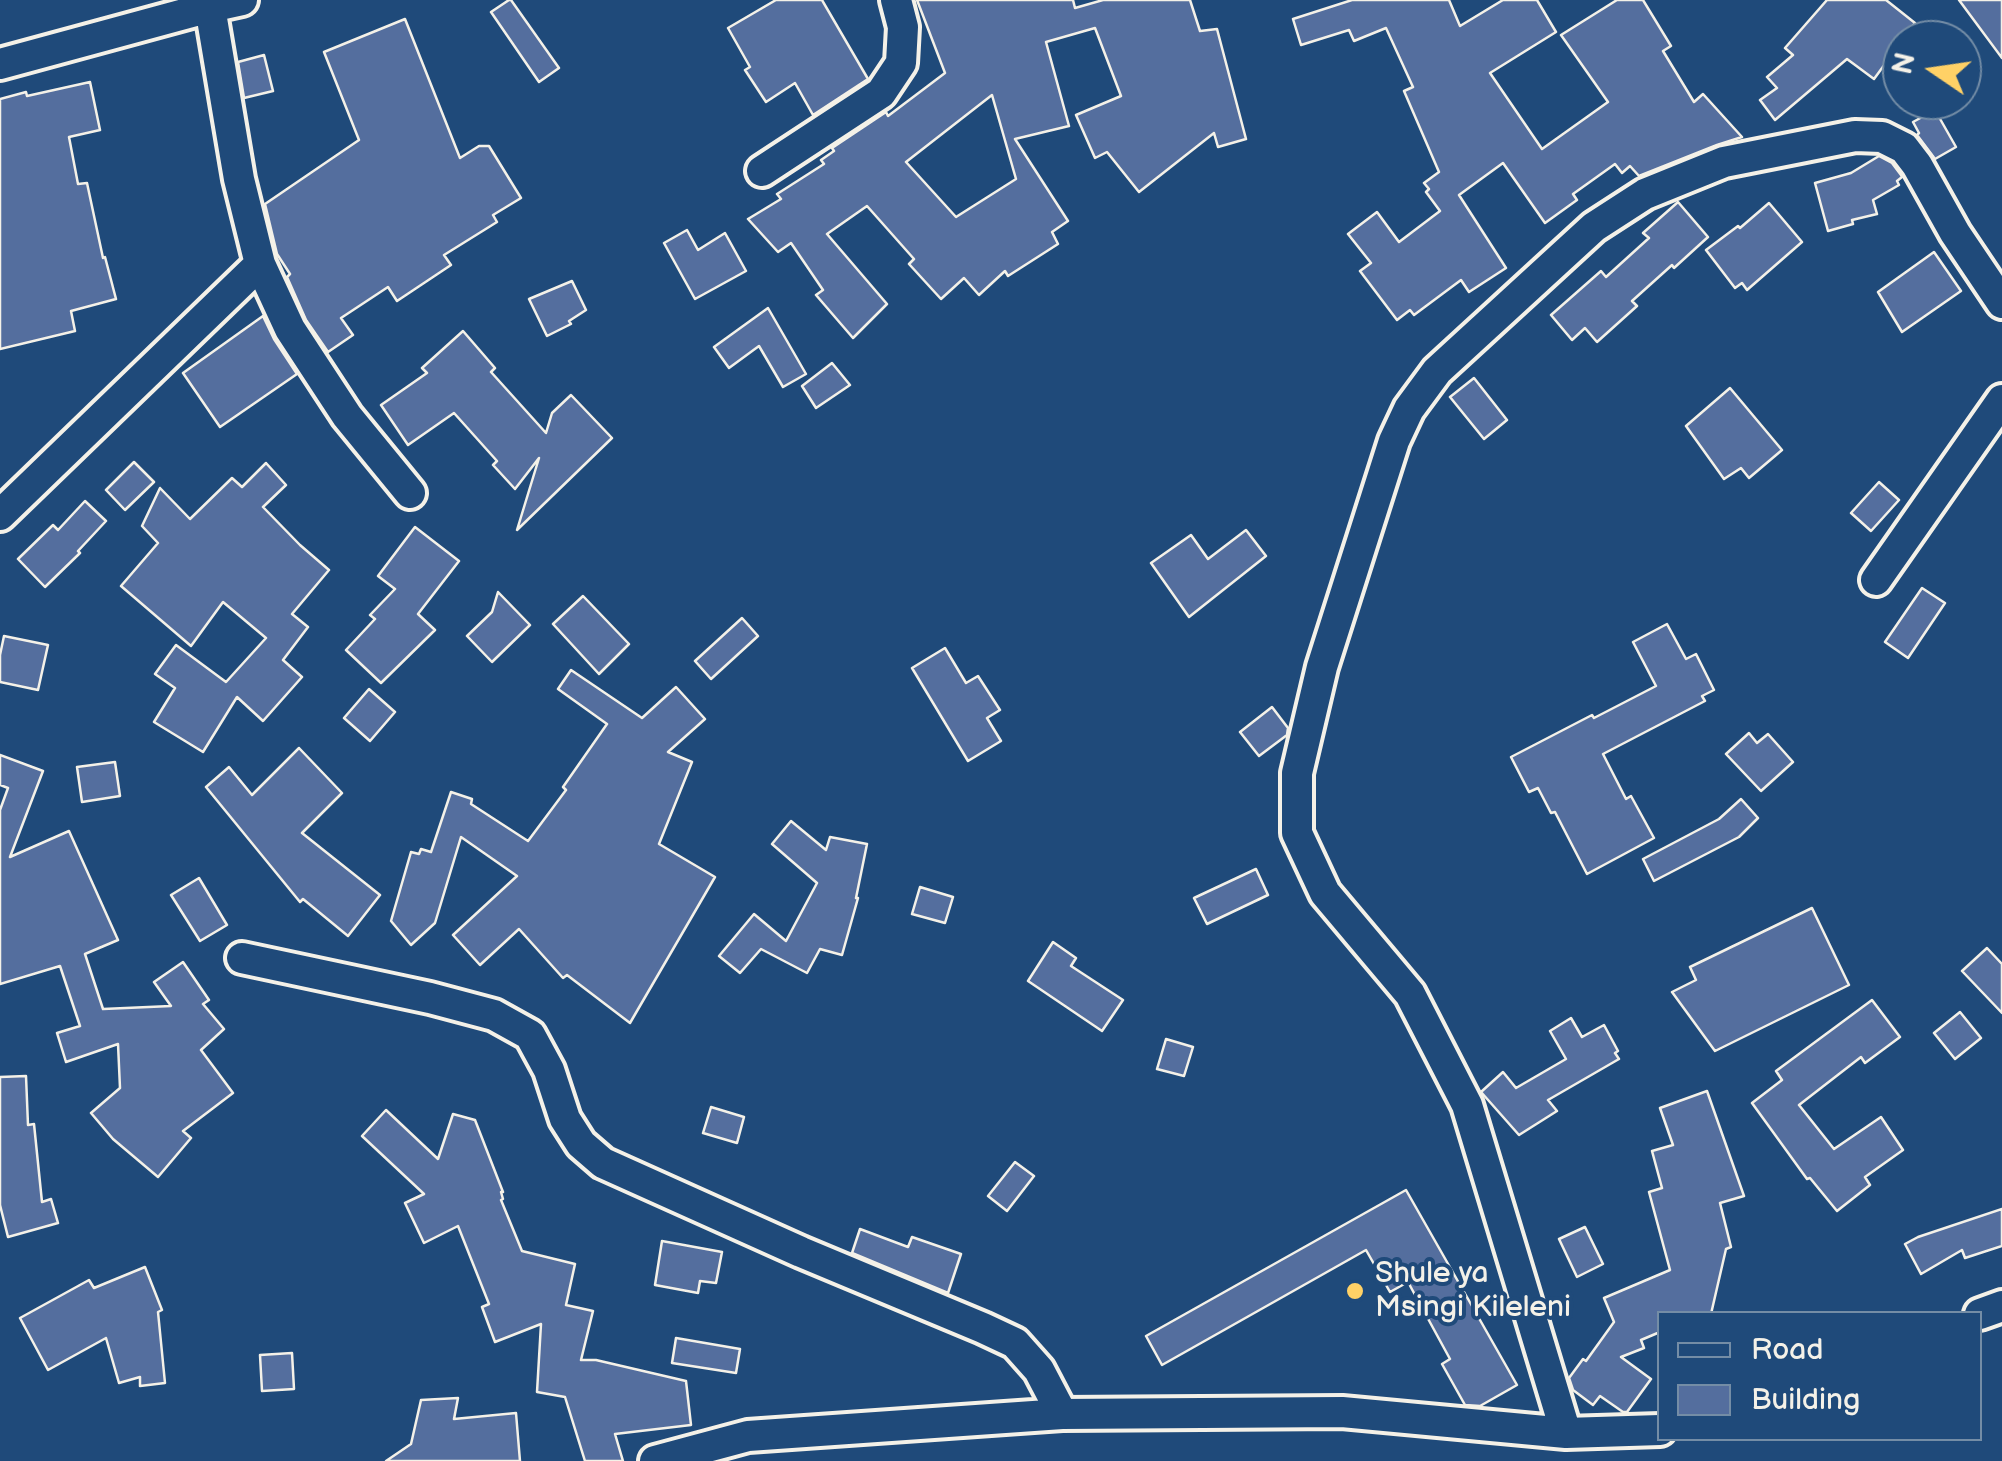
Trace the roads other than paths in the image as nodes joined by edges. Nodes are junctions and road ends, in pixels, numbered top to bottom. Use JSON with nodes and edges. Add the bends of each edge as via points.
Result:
{"nodes":[{"id":1,"x":242,"y":0,"type":"edge"},
{"id":2,"x":896,"y":0,"type":"edge"},
{"id":3,"x":210,"y":6,"type":"junction"},
{"id":4,"x":0,"y":64,"type":"edge"},
{"id":5,"x":762,"y":171,"type":"dead end"},
{"id":6,"x":260,"y":264,"type":"junction"},
{"id":7,"x":2002,"y":303,"type":"edge"},
{"id":8,"x":2002,"y":400,"type":"edge"},
{"id":9,"x":410,"y":493,"type":"dead end"},
{"id":10,"x":0,"y":515,"type":"edge"},
{"id":11,"x":1876,"y":580,"type":"dead end"},
{"id":12,"x":242,"y":958,"type":"dead end"},
{"id":13,"x":1062,"y":1414,"type":"junction"},
{"id":14,"x":1657,"y":1430,"type":"edge"},
{"id":15,"x":1566,"y":1433,"type":"junction"},
{"id":16,"x":655,"y":1461,"type":"edge"}],
"edges":[{"from":1,"to":3,"type":"street"},
{"from":2,"to":5,"type":"street","via":[[901,63],[881,93]]},
{"from":3,"to":4,"type":"street"},
{"from":3,"to":6,"type":"street"},
{"from":6,"to":9,"type":"street","via":[[290,329]]},
{"from":6,"to":10,"type":"street"},
{"from":7,"to":15,"type":"street","via":[[1904,148],[1882,137],[1855,136],[1724,162],[1645,194],[1594,227],[1437,371],[1394,442],[1322,666],[1297,773],[1297,833],[1325,893],[1410,994],[1466,1105]]},
{"from":8,"to":11,"type":"street"},
{"from":12,"to":13,"type":"street","via":[[478,1010],[530,1035],[566,1119],[603,1163],[1015,1343],[1040,1370]]},
{"from":13,"to":15,"type":"street","via":[[1342,1412]]},
{"from":13,"to":16,"type":"street","via":[[748,1436]]},
{"from":14,"to":15,"type":"street"}]}
